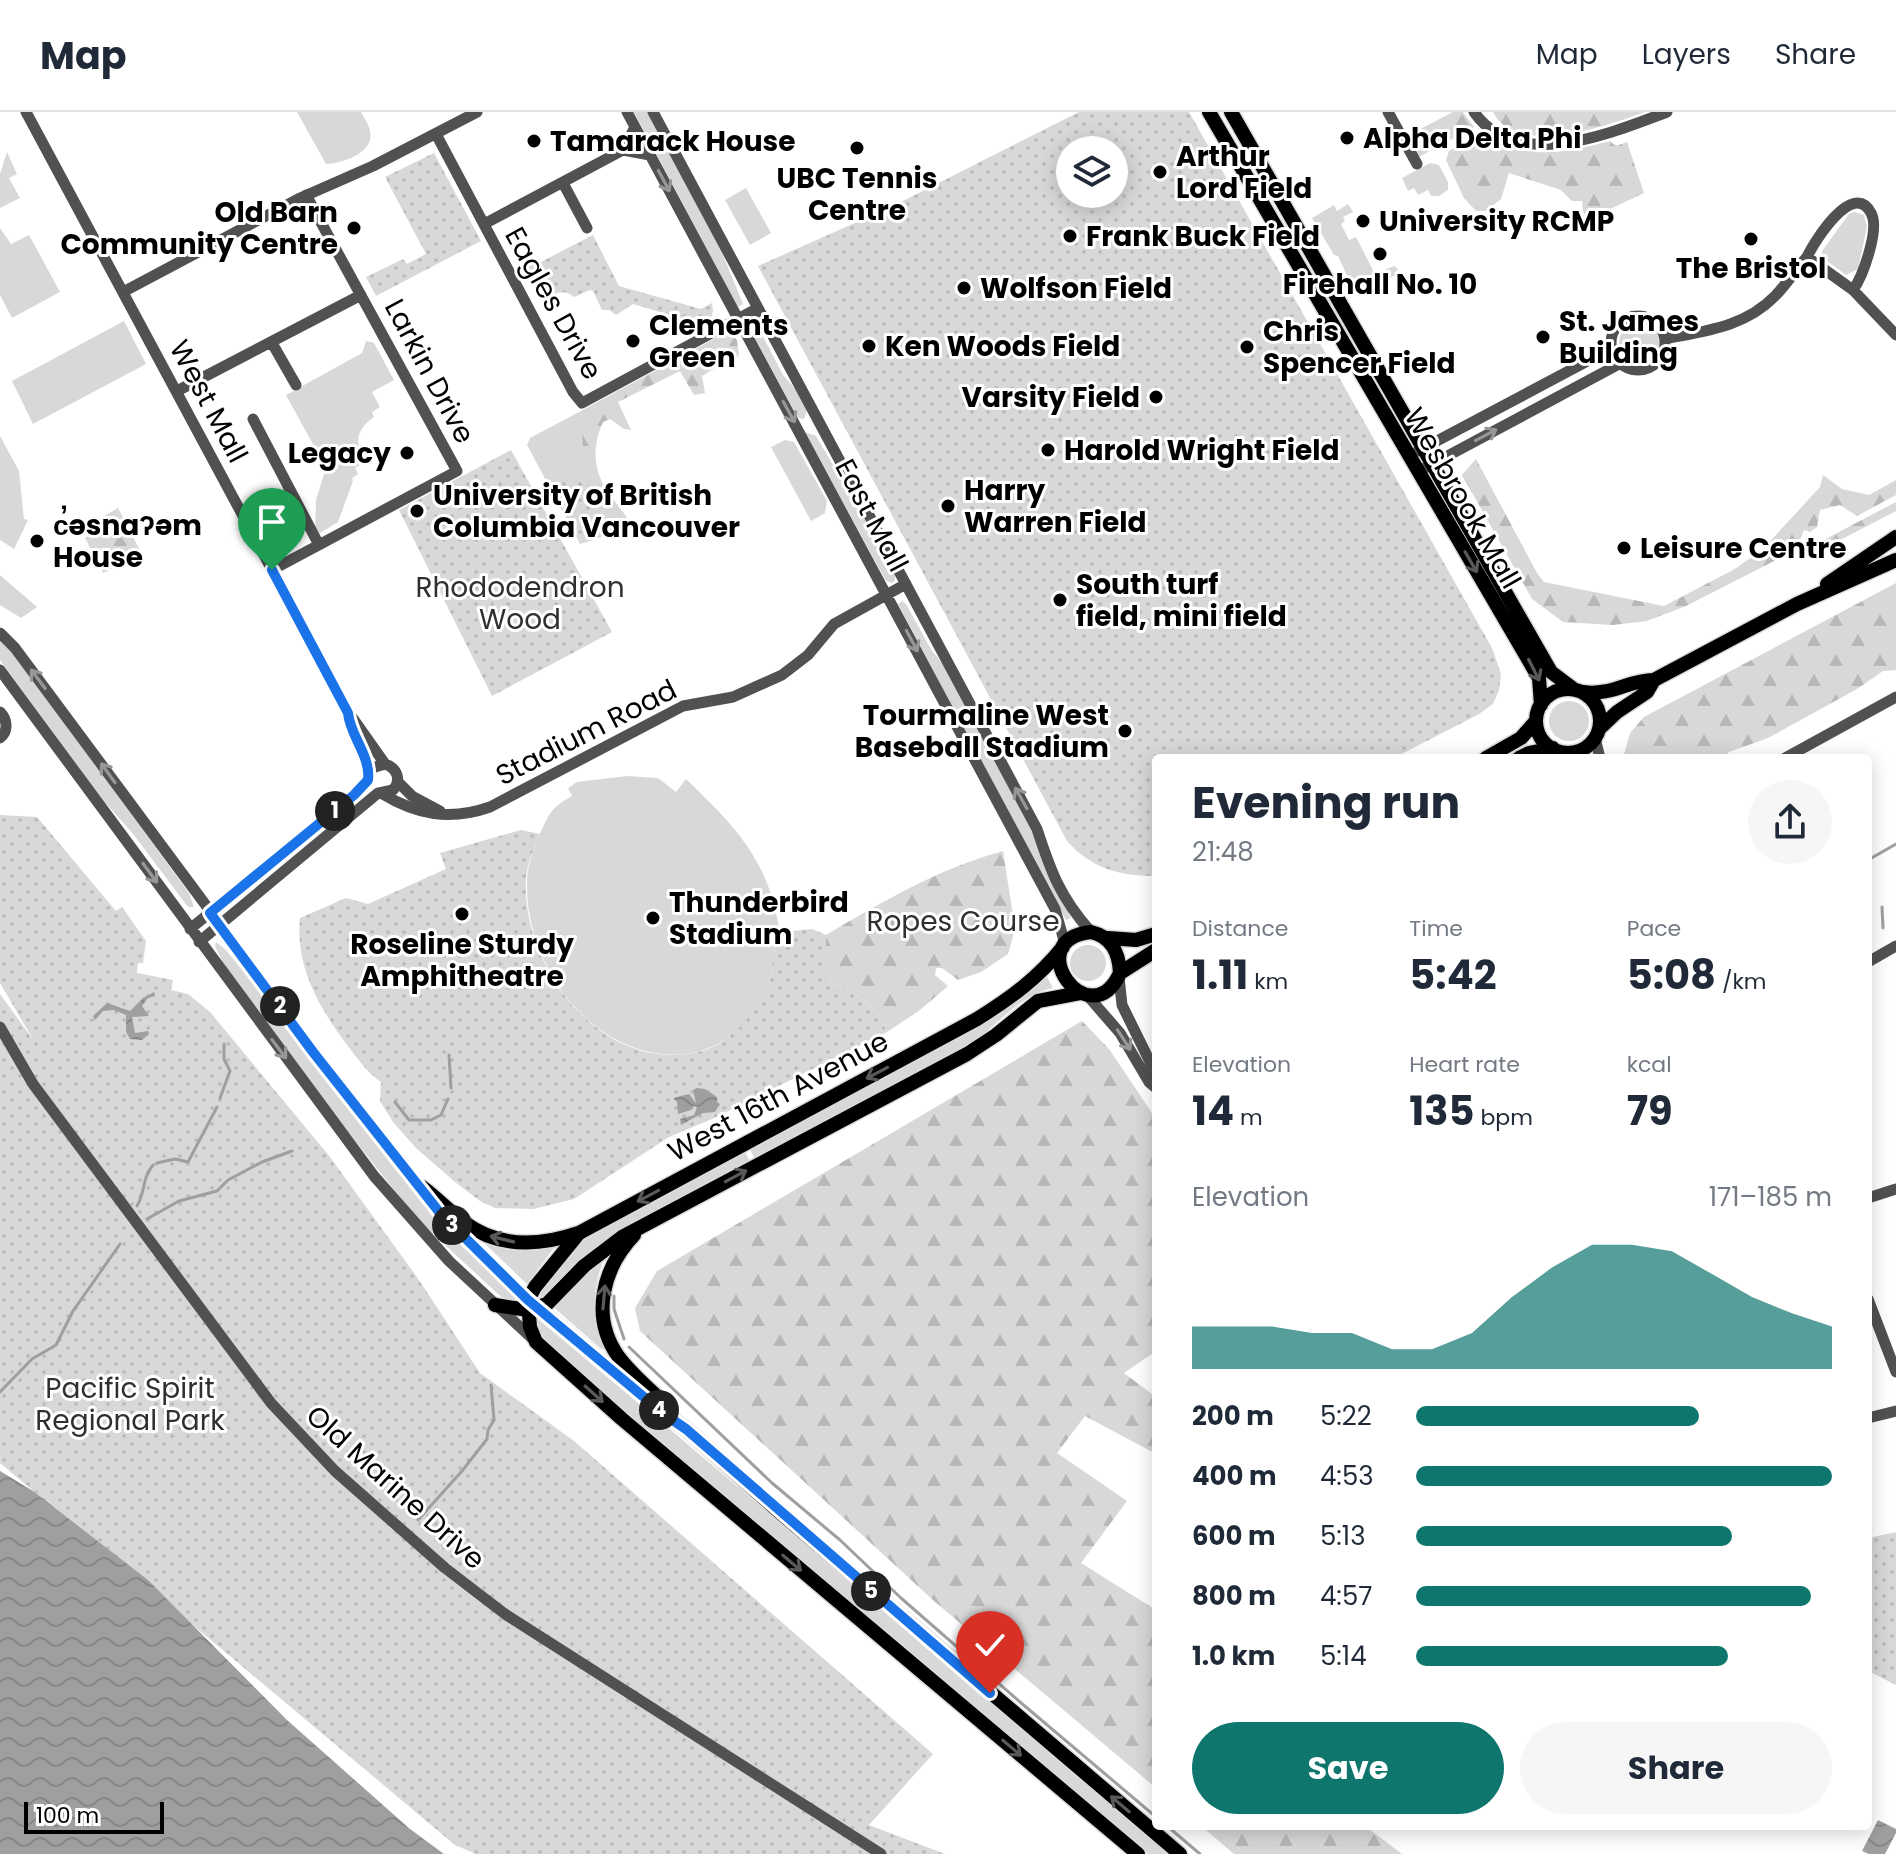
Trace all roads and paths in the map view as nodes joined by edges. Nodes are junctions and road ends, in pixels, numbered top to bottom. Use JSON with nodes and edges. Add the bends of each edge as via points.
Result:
{"nodes":[{"id":1,"x":26,"y":112,"type":"edge"},
{"id":2,"x":477,"y":112,"type":"edge"},
{"id":3,"x":627,"y":112,"type":"edge"},
{"id":4,"x":653,"y":112,"type":"edge"},
{"id":5,"x":1209,"y":112,"type":"edge"},
{"id":6,"x":1231,"y":112,"type":"edge"},
{"id":7,"x":1388,"y":112,"type":"edge"},
{"id":8,"x":1474,"y":112,"type":"edge"},
{"id":9,"x":1667,"y":112,"type":"edge"},
{"id":10,"x":635,"y":127,"type":"junction"},
{"id":11,"x":436,"y":134,"type":"junction"},
{"id":12,"x":623,"y":150,"type":"junction"},
{"id":13,"x":650,"y":155,"type":"junction"},
{"id":14,"x":1417,"y":164,"type":"dead end"},
{"id":15,"x":563,"y":183,"type":"junction"},
{"id":16,"x":306,"y":195,"type":"junction"},
{"id":17,"x":484,"y":224,"type":"junction"},
{"id":18,"x":587,"y":228,"type":"dead end"},
{"id":19,"x":1807,"y":257,"type":"junction"},
{"id":20,"x":1853,"y":290,"type":"junction"},
{"id":21,"x":123,"y":292,"type":"junction"},
{"id":22,"x":361,"y":295,"type":"junction"},
{"id":23,"x":758,"y":308,"type":"junction"},
{"id":24,"x":738,"y":319,"type":"junction"},
{"id":25,"x":1896,"y":335,"type":"edge"},
{"id":26,"x":1665,"y":339,"type":"junction"},
{"id":27,"x":272,"y":343,"type":"junction"},
{"id":28,"x":1612,"y":348,"type":"junction"},
{"id":29,"x":1621,"y":363,"type":"junction"},
{"id":30,"x":296,"y":385,"type":"dead end"},
{"id":31,"x":177,"y":391,"type":"junction"},
{"id":32,"x":253,"y":419,"type":"dead end"},
{"id":33,"x":1424,"y":448,"type":"junction"},
{"id":34,"x":1409,"y":456,"type":"junction"},
{"id":35,"x":1433,"y":464,"type":"junction"},
{"id":36,"x":1417,"y":472,"type":"junction"},
{"id":37,"x":1896,"y":537,"type":"edge"},
{"id":38,"x":319,"y":545,"type":"junction"},
{"id":39,"x":1896,"y":560,"type":"edge"},
{"id":40,"x":272,"y":570,"type":"junction"},
{"id":41,"x":906,"y":584,"type":"junction"},
{"id":42,"x":887,"y":594,"type":"junction"},
{"id":43,"x":1797,"y":604,"type":"junction"},
{"id":44,"x":0,"y":633,"type":"edge"},
{"id":45,"x":0,"y":670,"type":"edge"},
{"id":46,"x":1654,"y":680,"type":"junction"},
{"id":47,"x":1579,"y":691,"type":"junction"},
{"id":48,"x":1896,"y":697,"type":"edge"},
{"id":49,"x":1541,"y":705,"type":"junction"},
{"id":50,"x":0,"y":712,"type":"edge"},
{"id":51,"x":348,"y":713,"type":"junction"},
{"id":52,"x":1536,"y":721,"type":"junction"},
{"id":53,"x":1597,"y":733,"type":"junction"},
{"id":54,"x":0,"y":738,"type":"edge"},
{"id":55,"x":1564,"y":753,"type":"edge"},
{"id":56,"x":1493,"y":754,"type":"edge"},
{"id":57,"x":1527,"y":754,"type":"edge"},
{"id":58,"x":1600,"y":754,"type":"edge"},
{"id":59,"x":1792,"y":754,"type":"edge"},
{"id":60,"x":385,"y":764,"type":"junction"},
{"id":61,"x":369,"y":776,"type":"junction"},
{"id":62,"x":398,"y":782,"type":"junction"},
{"id":63,"x":380,"y":793,"type":"junction"},
{"id":64,"x":444,"y":814,"type":"junction"},
{"id":65,"x":210,"y":913,"type":"junction"},
{"id":66,"x":219,"y":925,"type":"junction"},
{"id":67,"x":190,"y":929,"type":"junction"},
{"id":68,"x":1091,"y":932,"type":"junction"},
{"id":69,"x":1152,"y":935,"type":"edge"},
{"id":70,"x":1108,"y":938,"type":"junction"},
{"id":71,"x":199,"y":942,"type":"junction"},
{"id":72,"x":1064,"y":945,"type":"junction"},
{"id":73,"x":1896,"y":946,"type":"edge"},
{"id":74,"x":1152,"y":953,"type":"edge"},
{"id":75,"x":1872,"y":960,"type":"edge"},
{"id":76,"x":1120,"y":975,"type":"junction"},
{"id":77,"x":1084,"y":994,"type":"junction"},
{"id":78,"x":0,"y":1027,"type":"edge"},
{"id":79,"x":1152,"y":1066,"type":"edge"},
{"id":80,"x":1152,"y":1085,"type":"edge"},
{"id":81,"x":422,"y":1187,"type":"junction"},
{"id":82,"x":1896,"y":1189,"type":"edge"},
{"id":83,"x":1872,"y":1197,"type":"edge"},
{"id":84,"x":643,"y":1226,"type":"junction"},
{"id":85,"x":579,"y":1233,"type":"junction"},
{"id":86,"x":495,"y":1305,"type":"junction"},
{"id":87,"x":531,"y":1306,"type":"junction"},
{"id":88,"x":1872,"y":1309,"type":"edge"},
{"id":89,"x":536,"y":1342,"type":"junction"},
{"id":90,"x":1896,"y":1372,"type":"edge"},
{"id":91,"x":1896,"y":1411,"type":"edge"},
{"id":92,"x":1872,"y":1417,"type":"edge"},
{"id":93,"x":686,"y":1429,"type":"junction"},
{"id":94,"x":881,"y":1854,"type":"edge"},
{"id":95,"x":1138,"y":1854,"type":"edge"},
{"id":96,"x":1180,"y":1854,"type":"edge"}],
"edges":[{"from":1,"to":21,"type":"street","name":"West Mall"},
{"from":2,"to":11,"type":"street"},
{"from":3,"to":10,"type":"street","name":"East Mall"},
{"from":4,"to":23,"type":"street","name":"East Mall"},
{"from":5,"to":34,"type":"main road","name":"Wesbrook Mall"},
{"from":6,"to":33,"type":"main road","name":"Wesbrook Mall"},
{"from":7,"to":14,"type":"street"},
{"from":8,"to":9,"type":"street","via":[[1491,132],[1542,145],[1601,134]]},
{"from":10,"to":12,"type":"street"},
{"from":10,"to":13,"type":"street","name":"East Mall"},
{"from":11,"to":16,"type":"street"},
{"from":11,"to":17,"type":"street","name":"Eagles Drive"},
{"from":12,"to":13,"type":"street"},
{"from":12,"to":15,"type":"street"},
{"from":13,"to":24,"type":"street","name":"East Mall","one_way":true},
{"from":15,"to":17,"type":"street"},
{"from":15,"to":18,"type":"street"},
{"from":16,"to":21,"type":"street"},
{"from":16,"to":22,"type":"street","name":"Larkin Drive"},
{"from":17,"to":24,"type":"street","name":"Eagles Drive","via":[[582,403]]},
{"from":19,"to":20,"type":"street"},
{"from":19,"to":20,"type":"street","via":[[1843,208],[1866,207],[1873,225],[1863,274]]},
{"from":19,"to":26,"type":"street","via":[[1753,314],[1727,327]]},
{"from":20,"to":25,"type":"street"},
{"from":21,"to":31,"type":"street","name":"West Mall"},
{"from":22,"to":27,"type":"street"},
{"from":22,"to":38,"type":"street","name":"Larkin Drive","via":[[457,471]]},
{"from":23,"to":24,"type":"street","name":"Eagles Drive"},
{"from":23,"to":41,"type":"street","name":"East Mall"},
{"from":24,"to":42,"type":"street","name":"East Mall","one_way":true},
{"from":26,"to":28,"type":"street","via":[[1658,324],[1635,316],[1618,325]]},
{"from":26,"to":29,"type":"street","via":[[1663,354],[1653,366],[1636,370]]},
{"from":27,"to":30,"type":"street"},
{"from":27,"to":31,"type":"street"},
{"from":28,"to":29,"type":"street"},
{"from":28,"to":33,"type":"street"},
{"from":35,"to":29,"type":"street","one_way":true},
{"from":31,"to":40,"type":"street","name":"West Mall"},
{"from":32,"to":38,"type":"street"},
{"from":33,"to":34,"type":"street"},
{"from":33,"to":35,"type":"main road","name":"Wesbrook Mall"},
{"from":34,"to":36,"type":"main road","name":"Wesbrook Mall"},
{"from":35,"to":36,"type":"street"},
{"from":35,"to":47,"type":"main road","name":"Wesbrook Mall","via":[[1551,672]]},
{"from":36,"to":49,"type":"main road","name":"Wesbrook Mall","one_way":true,"via":[[1539,678]]},
{"from":37,"to":43,"type":"main road"},
{"from":38,"to":40,"type":"street","name":"Larkin Drive"},
{"from":39,"to":43,"type":"main road"},
{"from":40,"to":51,"type":"street","name":"West Mall"},
{"from":41,"to":42,"type":"street","name":"Stadium Road"},
{"from":68,"to":41,"type":"street","name":"East Mall","one_way":true,"via":[[1063,895],[1037,829]]},
{"from":42,"to":64,"type":"street","name":"Stadium Road","via":[[834,624],[797,665],[760,686],[683,706],[490,807]]},
{"from":42,"to":72,"type":"street","name":"East Mall","one_way":true,"via":[[1055,909]]},
{"from":43,"to":46,"type":"main road"},
{"from":65,"to":44,"type":"street","one_way":true},
{"from":45,"to":67,"type":"street","one_way":true},
{"from":46,"to":47,"type":"main road","via":[[1608,693]]},
{"from":46,"to":53,"type":"main road","via":[[1647,692]]},
{"from":47,"to":49,"type":"main road","via":[[1555,692]]},
{"from":47,"to":53,"type":"main road","via":[[1597,706]]},
{"from":48,"to":59,"type":"street"},
{"from":49,"to":52,"type":"main road"},
{"from":50,"to":54,"type":"street","via":[[6,727]]},
{"from":51,"to":60,"type":"street","name":"West Mall"},
{"from":51,"to":61,"type":"street","name":"West Mall"},
{"from":52,"to":55,"type":"main road","via":[[1540,736]]},
{"from":52,"to":56,"type":"main road","via":[[1521,738]]},
{"from":53,"to":55,"type":"main road","via":[[1585,748]]},
{"from":53,"to":58,"type":"street"},
{"from":55,"to":57,"type":"main road"},
{"from":60,"to":61,"type":"street"},
{"from":60,"to":62,"type":"street","via":[[395,770]]},
{"from":61,"to":63,"type":"street","via":[[371,788]]},
{"from":61,"to":65,"type":"street","via":[[354,795]]},
{"from":62,"to":63,"type":"street","via":[[393,790]]},
{"from":62,"to":64,"type":"street"},
{"from":63,"to":64,"type":"street","name":"Stadium Road","via":[[418,812]]},
{"from":63,"to":66,"type":"street"},
{"from":65,"to":66,"type":"street"},
{"from":65,"to":67,"type":"street"},
{"from":66,"to":71,"type":"street"},
{"from":66,"to":81,"type":"street"},
{"from":67,"to":71,"type":"street"},
{"from":68,"to":70,"type":"main road"},
{"from":68,"to":72,"type":"main road","via":[[1075,935]]},
{"from":69,"to":70,"type":"main road"},
{"from":70,"to":76,"type":"main road"},
{"from":71,"to":86,"type":"street","one_way":true,"via":[[374,1176]]},
{"from":72,"to":77,"type":"main road","via":[[1064,977]]},
{"from":72,"to":85,"type":"main road","name":"West 16th Avenue","one_way":true,"via":[[1023,990],[977,1019]]},
{"from":73,"to":75,"type":"street"},
{"from":74,"to":76,"type":"main road"},
{"from":76,"to":77,"type":"main road","via":[[1104,992]]},
{"from":76,"to":79,"type":"street","via":[[1122,1005]]},
{"from":77,"to":80,"type":"street","one_way":true,"via":[[1120,1033]]},
{"from":84,"to":77,"type":"main road","name":"West 16th Avenue","one_way":true,"via":[[967,1054],[1038,1001]]},
{"from":78,"to":94,"type":"street","name":"Old Marine Drive","via":[[33,1084],[271,1403],[335,1471],[505,1614]]},
{"from":85,"to":81,"type":"main road","one_way":true,"via":[[534,1243],[503,1241],[466,1224]]},
{"from":81,"to":87,"type":"street","via":[[440,1213]]},
{"from":82,"to":83,"type":"street"},
{"from":84,"to":87,"type":"main road","name":"West 16th Avenue","via":[[596,1255],[547,1304]]},
{"from":93,"to":84,"type":"main road","one_way":true,"via":[[614,1350],[605,1324],[602,1300],[610,1270]]},
{"from":85,"to":87,"type":"main road","name":"West 16th Avenue","via":[[544,1275]]},
{"from":86,"to":87,"type":"main road"},
{"from":86,"to":89,"type":"street"},
{"from":87,"to":89,"type":"main road"},
{"from":87,"to":93,"type":"main road"},
{"from":88,"to":90,"type":"street"},
{"from":89,"to":95,"type":"main road","one_way":true},
{"from":91,"to":92,"type":"street"},
{"from":96,"to":93,"type":"main road","one_way":true}]}
